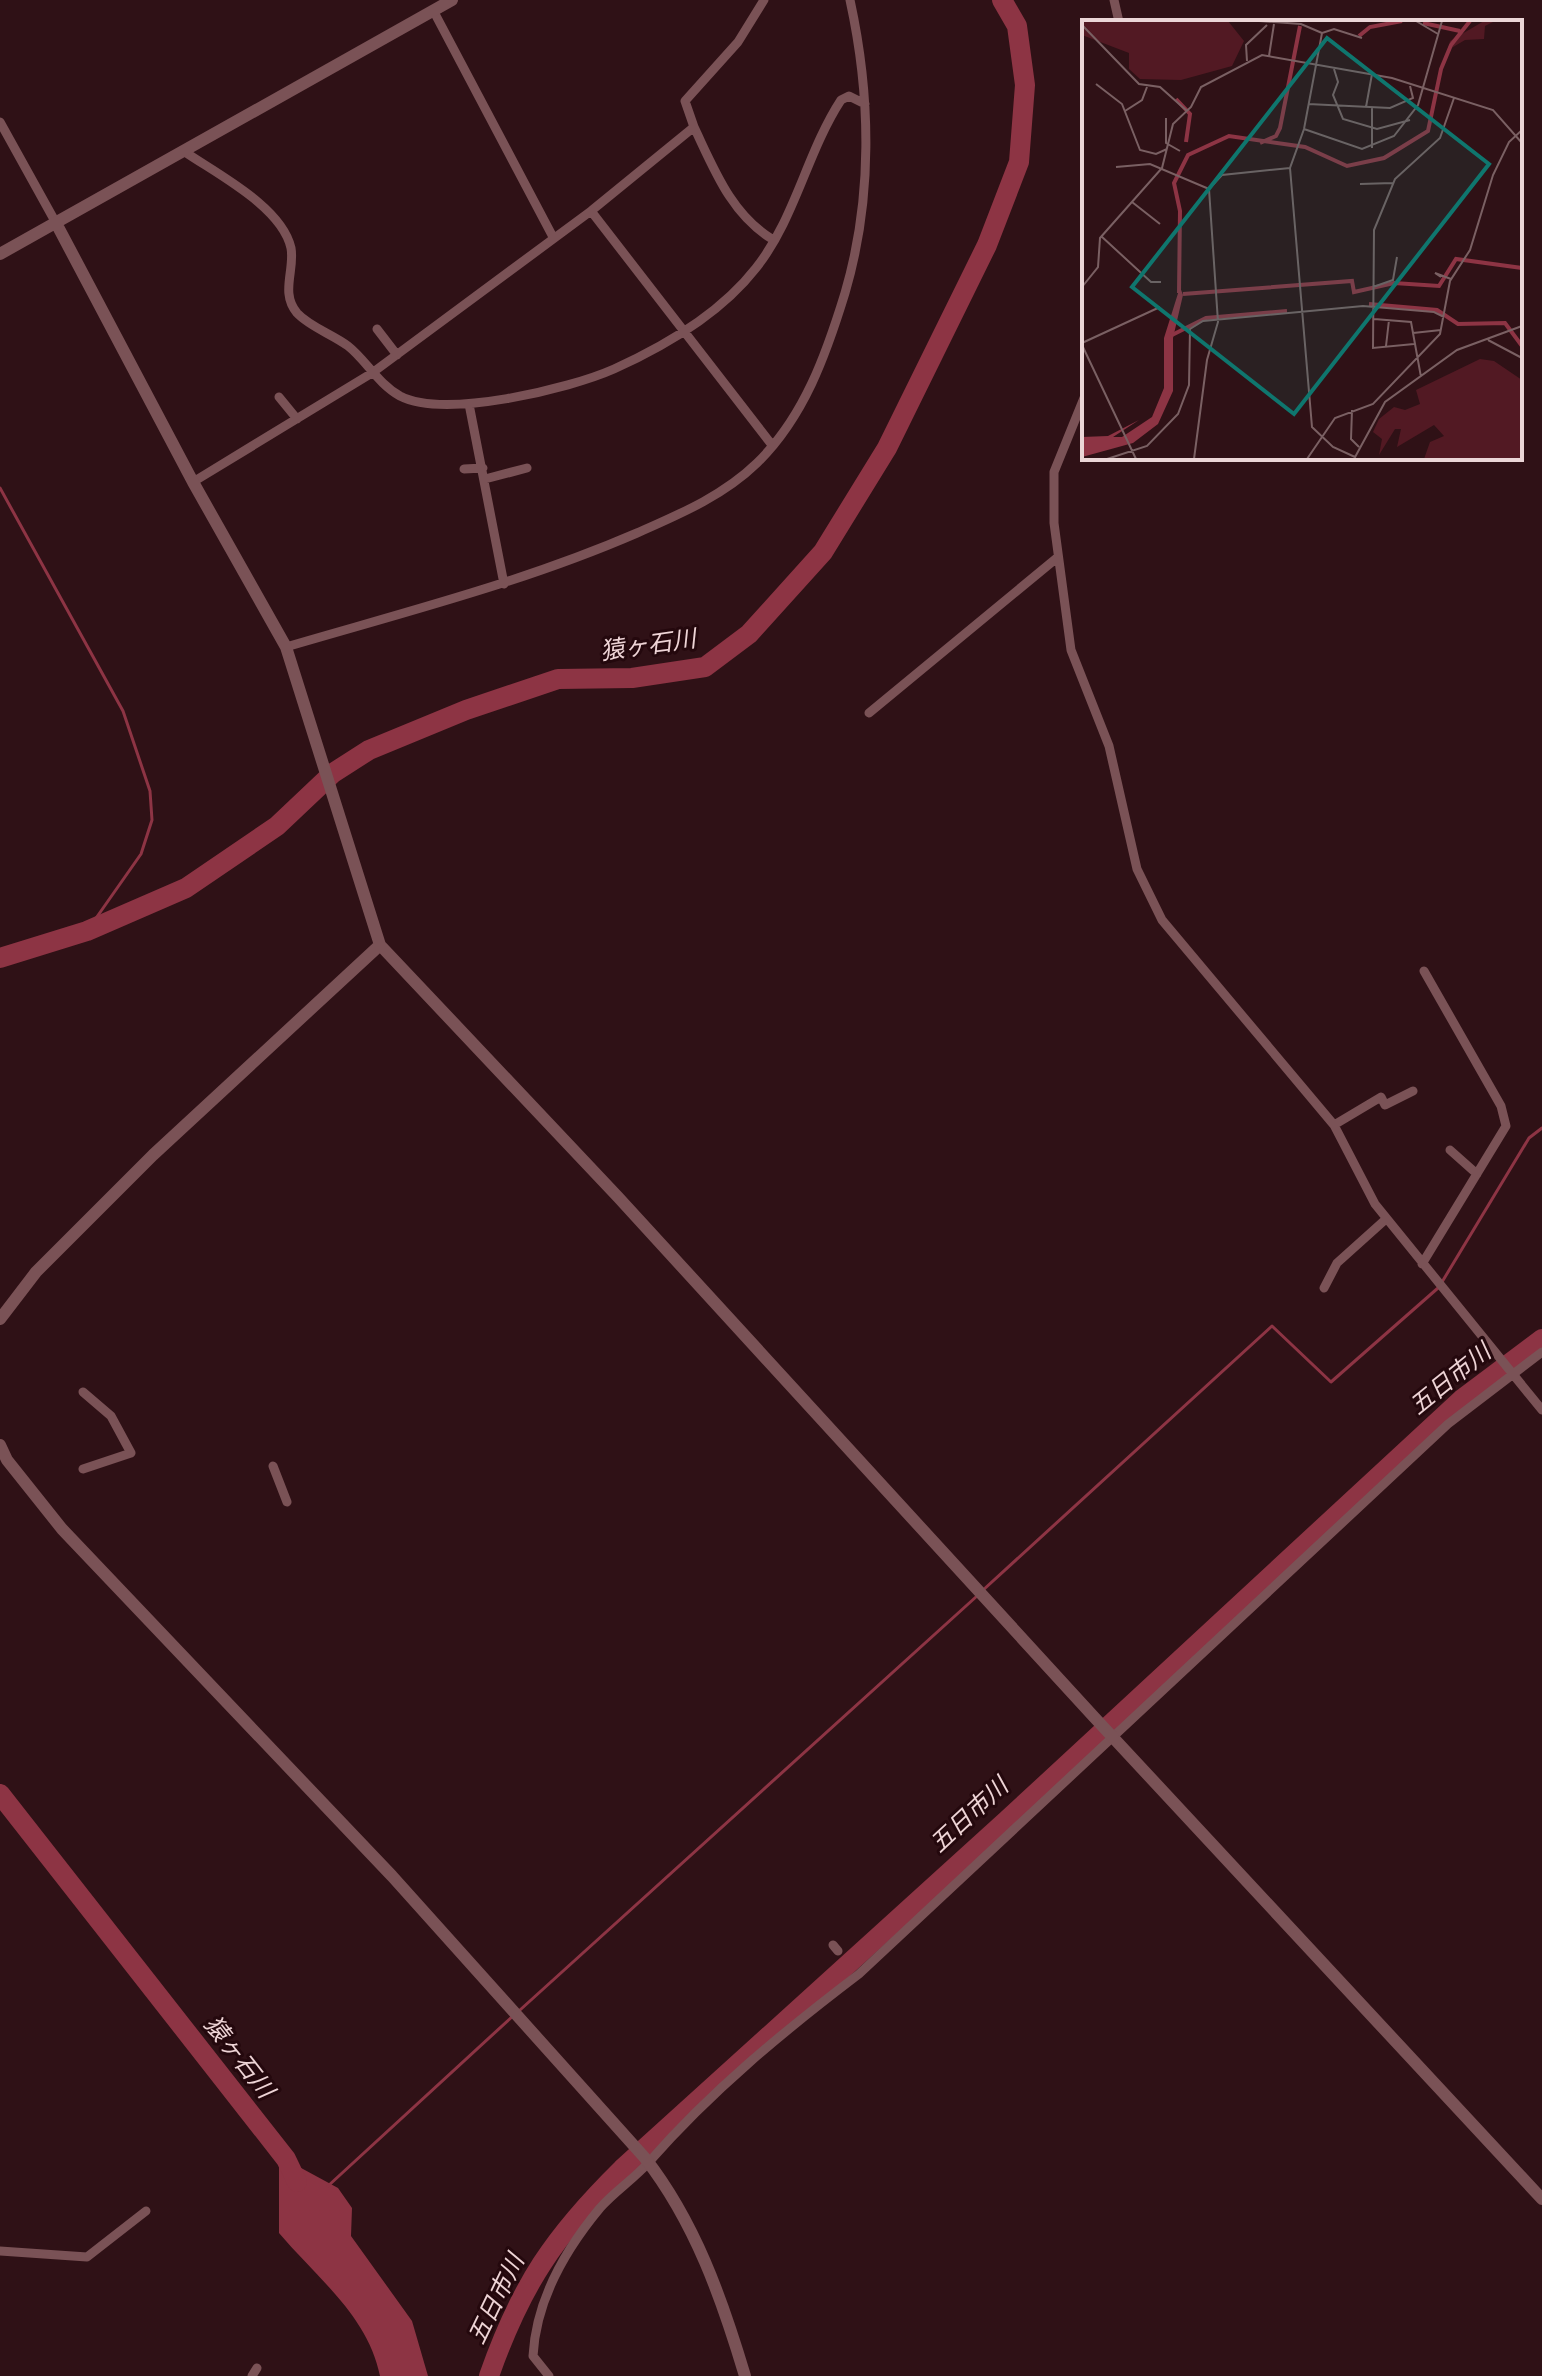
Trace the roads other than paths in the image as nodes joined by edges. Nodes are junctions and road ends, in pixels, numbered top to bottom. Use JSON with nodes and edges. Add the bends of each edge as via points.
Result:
{"nodes":[{"id":1,"x":452,"y":0,"type":"edge"},
{"id":2,"x":764,"y":0,"type":"edge"},
{"id":3,"x":850,"y":0,"type":"edge"},
{"id":4,"x":1114,"y":0,"type":"edge"},
{"id":5,"x":433,"y":10,"type":"junction"},
{"id":6,"x":1119,"y":20,"type":"edge"},
{"id":7,"x":865,"y":104,"type":"junction"},
{"id":8,"x":0,"y":122,"type":"edge"},
{"id":9,"x":694,"y":127,"type":"junction"},
{"id":10,"x":185,"y":152,"type":"junction"},
{"id":11,"x":591,"y":211,"type":"junction"},
{"id":12,"x":56,"y":223,"type":"junction"},
{"id":13,"x":553,"y":237,"type":"junction"},
{"id":14,"x":772,"y":239,"type":"junction"},
{"id":15,"x":0,"y":254,"type":"edge"},
{"id":16,"x":377,"y":329,"type":"dead end"},
{"id":17,"x":684,"y":331,"type":"junction"},
{"id":18,"x":397,"y":355,"type":"junction"},
{"id":19,"x":372,"y":373,"type":"junction"},
{"id":20,"x":279,"y":397,"type":"dead end"},
{"id":21,"x":1082,"y":403,"type":"edge"},
{"id":22,"x":469,"y":404,"type":"junction"},
{"id":23,"x":297,"y":419,"type":"junction"},
{"id":24,"x":772,"y":445,"type":"junction"},
{"id":25,"x":483,"y":468,"type":"junction"},
{"id":26,"x":527,"y":468,"type":"dead end"},
{"id":27,"x":464,"y":469,"type":"dead end"},
{"id":28,"x":485,"y":479,"type":"junction"},
{"id":29,"x":193,"y":482,"type":"junction"},
{"id":30,"x":1058,"y":557,"type":"junction"},
{"id":31,"x":504,"y":584,"type":"junction"},
{"id":32,"x":286,"y":647,"type":"junction"},
{"id":33,"x":869,"y":713,"type":"dead end"},
{"id":34,"x":380,"y":945,"type":"junction"},
{"id":35,"x":1424,"y":971,"type":"dead end"},
{"id":36,"x":1413,"y":1091,"type":"dead end"},
{"id":37,"x":1334,"y":1125,"type":"junction"},
{"id":38,"x":1450,"y":1150,"type":"dead end"},
{"id":39,"x":1477,"y":1174,"type":"junction"},
{"id":40,"x":1386,"y":1219,"type":"junction"},
{"id":41,"x":1422,"y":1264,"type":"junction"},
{"id":42,"x":1324,"y":1288,"type":"dead end"},
{"id":43,"x":0,"y":1319,"type":"edge"},
{"id":44,"x":1542,"y":1352,"type":"edge"},
{"id":45,"x":1511,"y":1373,"type":"junction"},
{"id":46,"x":83,"y":1392,"type":"dead end"},
{"id":47,"x":1542,"y":1410,"type":"edge"},
{"id":48,"x":0,"y":1445,"type":"edge"},
{"id":49,"x":273,"y":1466,"type":"dead end"},
{"id":50,"x":83,"y":1469,"type":"dead end"},
{"id":51,"x":287,"y":1502,"type":"dead end"},
{"id":52,"x":1113,"y":1737,"type":"junction"},
{"id":53,"x":646,"y":2160,"type":"junction"},
{"id":54,"x":1542,"y":2199,"type":"edge"},
{"id":55,"x":146,"y":2211,"type":"dead end"},
{"id":56,"x":0,"y":2251,"type":"edge"},
{"id":57,"x":549,"y":2376,"type":"edge"},
{"id":58,"x":745,"y":2376,"type":"edge"}],
"edges":[{"from":1,"to":5,"type":"street"},
{"from":2,"to":9,"type":"street","via":[[738,42],[685,101]]},
{"from":3,"to":7,"type":"street","via":[[862,54]]},
{"from":4,"to":6,"type":"street"},
{"from":5,"to":10,"type":"street"},
{"from":5,"to":13,"type":"street"},
{"from":7,"to":14,"type":"street","via":[[849,96],[841,100]]},
{"from":7,"to":24,"type":"street","via":[[865,164],[851,272],[812,386]]},
{"from":8,"to":12,"type":"street"},
{"from":9,"to":11,"type":"street"},
{"from":9,"to":14,"type":"street","via":[[722,187],[756,229]]},
{"from":10,"to":12,"type":"street"},
{"from":10,"to":19,"type":"street","via":[[270,211],[291,247],[289,299],[298,314],[349,346]]},
{"from":11,"to":13,"type":"street"},
{"from":11,"to":17,"type":"street"},
{"from":12,"to":15,"type":"street"},
{"from":12,"to":29,"type":"street"},
{"from":13,"to":18,"type":"street"},
{"from":14,"to":17,"type":"street","via":[[744,282]]},
{"from":16,"to":18,"type":"street"},
{"from":17,"to":22,"type":"street","via":[[612,370]]},
{"from":17,"to":24,"type":"street"},
{"from":18,"to":19,"type":"street"},
{"from":19,"to":22,"type":"street","via":[[400,396]]},
{"from":19,"to":23,"type":"street"},
{"from":20,"to":23,"type":"street"},
{"from":21,"to":30,"type":"street","via":[[1054,472]]},
{"from":22,"to":25,"type":"street"},
{"from":23,"to":29,"type":"street"},
{"from":24,"to":31,"type":"street","via":[[720,493],[575,560]]},
{"from":25,"to":27,"type":"street"},
{"from":25,"to":28,"type":"street"},
{"from":26,"to":28,"type":"street"},
{"from":28,"to":31,"type":"street"},
{"from":29,"to":32,"type":"street"},
{"from":30,"to":33,"type":"street"},
{"from":30,"to":37,"type":"street","via":[[1071,650],[1109,746],[1137,869],[1162,920]]},
{"from":31,"to":32,"type":"street"},
{"from":32,"to":34,"type":"street"},
{"from":34,"to":43,"type":"street","via":[[122,1186],[36,1272]]},
{"from":34,"to":52,"type":"street"},
{"from":35,"to":39,"type":"street","via":[[1501,1106],[1506,1126]]},
{"from":36,"to":37,"type":"street","via":[[1385,1105],[1381,1097]]},
{"from":37,"to":40,"type":"street"},
{"from":38,"to":39,"type":"street"},
{"from":39,"to":41,"type":"street"},
{"from":40,"to":41,"type":"street"},
{"from":40,"to":42,"type":"street","via":[[1337,1263]]},
{"from":41,"to":45,"type":"street"},
{"from":44,"to":45,"type":"street"},
{"from":45,"to":47,"type":"street"},
{"from":45,"to":52,"type":"street","via":[[1448,1424]]},
{"from":46,"to":50,"type":"street","via":[[111,1416],[131,1453]]},
{"from":48,"to":53,"type":"street","via":[[62,1529],[392,1876]]},
{"from":49,"to":51,"type":"street"},
{"from":52,"to":53,"type":"street","via":[[859,1974],[790,2026]]},
{"from":52,"to":54,"type":"street"},
{"from":53,"to":57,"type":"street","via":[[571,2247],[545,2293],[533,2356]]},
{"from":53,"to":58,"type":"street","via":[[666,2186],[712,2276]]},
{"from":55,"to":56,"type":"street","via":[[87,2257]]}]}
